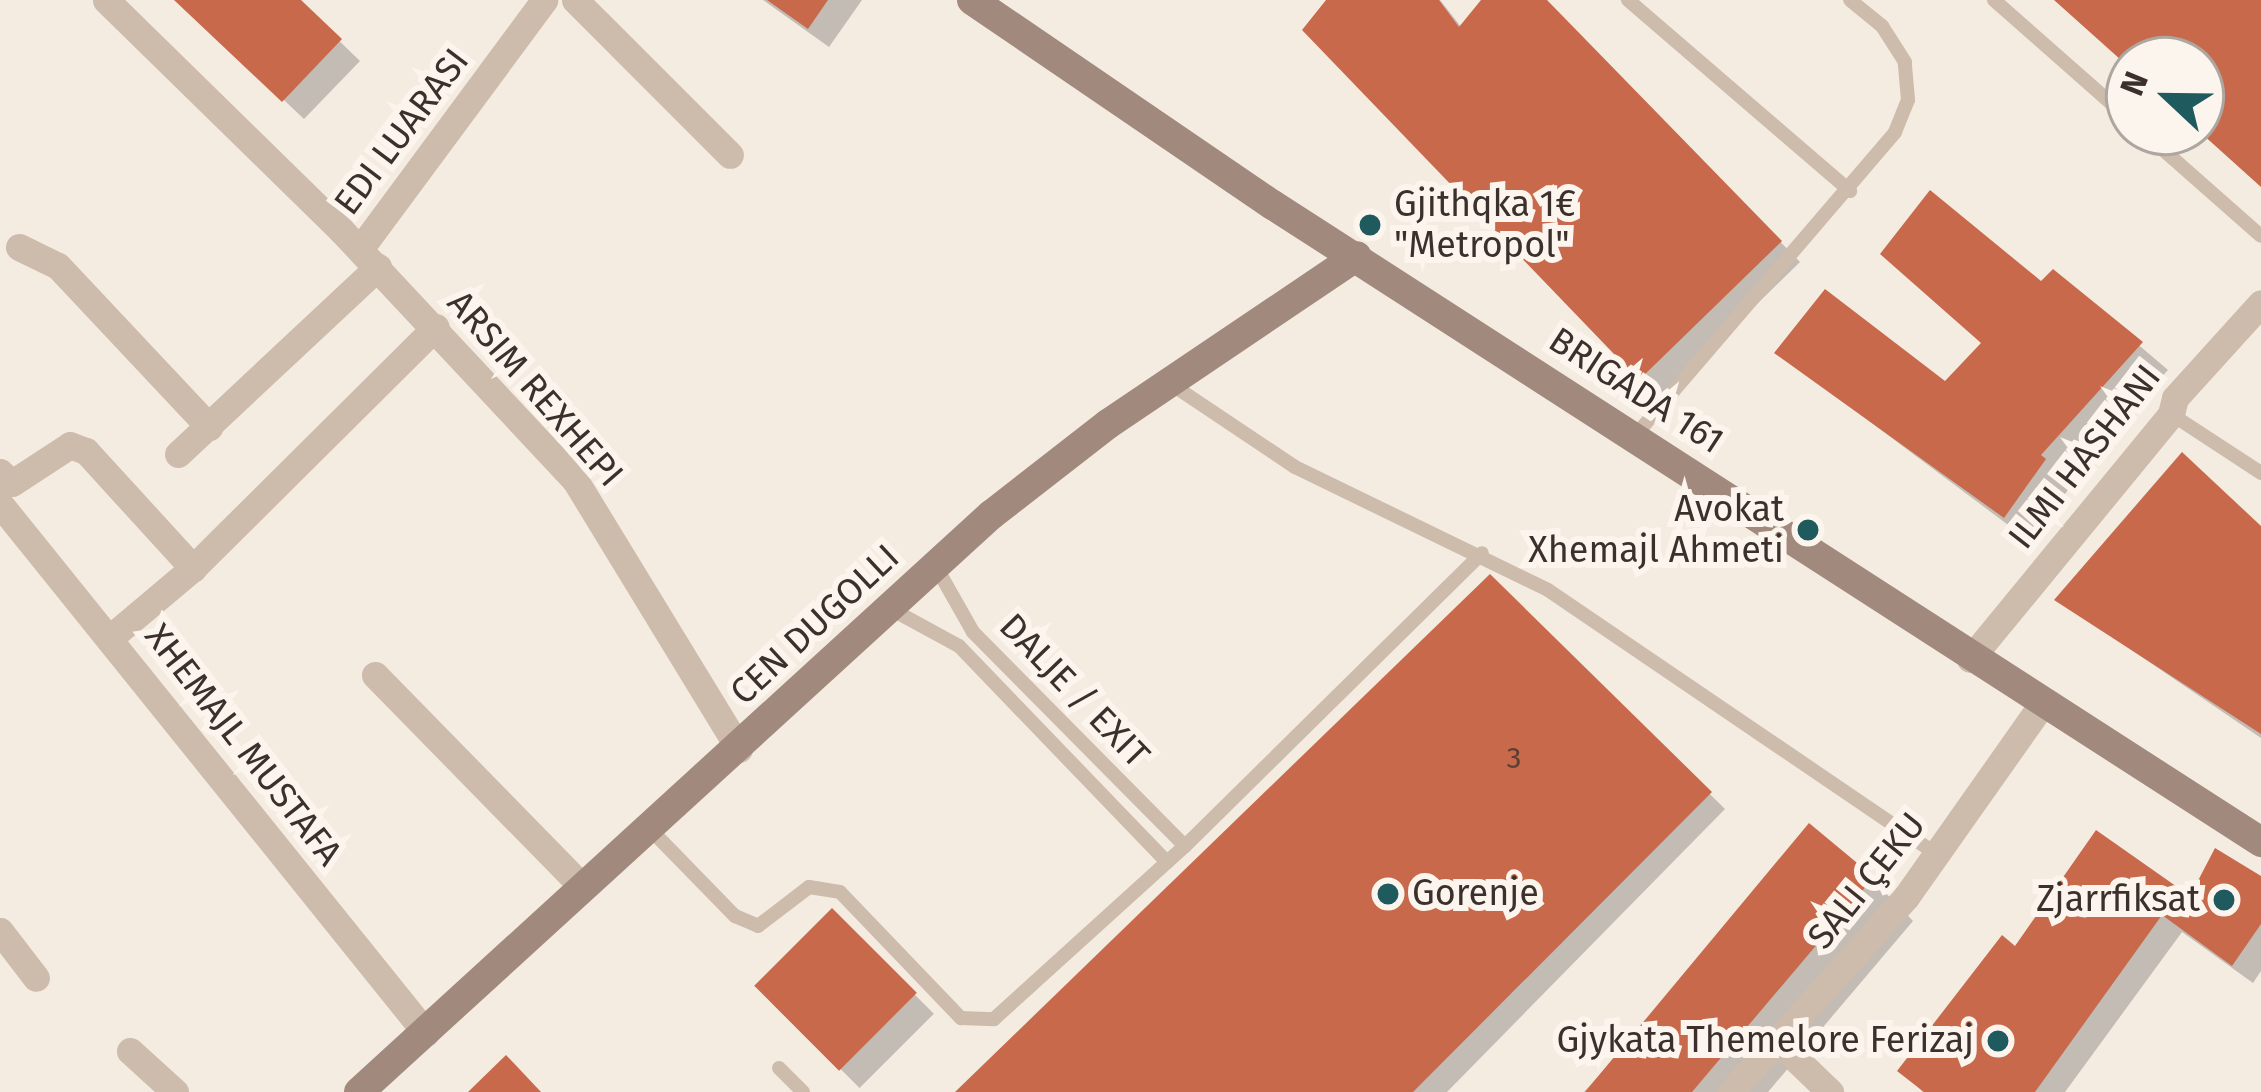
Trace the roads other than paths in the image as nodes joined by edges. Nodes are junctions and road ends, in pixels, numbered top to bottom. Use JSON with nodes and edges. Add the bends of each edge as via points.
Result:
{"nodes":[{"id":1,"x":106,"y":0,"type":"edge"},
{"id":2,"x":544,"y":0,"type":"edge"},
{"id":3,"x":575,"y":0,"type":"edge"},
{"id":4,"x":972,"y":0,"type":"edge"},
{"id":5,"x":1628,"y":0,"type":"edge"},
{"id":6,"x":1850,"y":0,"type":"edge"},
{"id":7,"x":1994,"y":0,"type":"edge"},
{"id":8,"x":2105,"y":98,"type":"edge"},
{"id":9,"x":730,"y":155,"type":"dead end"},
{"id":10,"x":2170,"y":156,"type":"edge"},
{"id":11,"x":1850,"y":191,"type":"junction"},
{"id":12,"x":2261,"y":236,"type":"edge"},
{"id":13,"x":19,"y":247,"type":"dead end"},
{"id":14,"x":1357,"y":256,"type":"junction"},
{"id":15,"x":369,"y":258,"type":"junction"},
{"id":16,"x":2261,"y":303,"type":"edge"},
{"id":17,"x":436,"y":327,"type":"junction"},
{"id":18,"x":1172,"y":384,"type":"junction"},
{"id":19,"x":2170,"y":414,"type":"junction"},
{"id":20,"x":209,"y":427,"type":"junction"},
{"id":21,"x":1634,"y":437,"type":"junction"},
{"id":22,"x":178,"y":454,"type":"dead end"},
{"id":23,"x":0,"y":472,"type":"edge"},
{"id":24,"x":2261,"y":473,"type":"edge"},
{"id":25,"x":0,"y":505,"type":"edge"},
{"id":26,"x":1482,"y":553,"type":"junction"},
{"id":27,"x":935,"y":565,"type":"junction"},
{"id":28,"x":193,"y":568,"type":"junction"},
{"id":29,"x":891,"y":609,"type":"junction"},
{"id":30,"x":111,"y":637,"type":"junction"},
{"id":31,"x":1970,"y":659,"type":"junction"},
{"id":32,"x":375,"y":675,"type":"dead end"},
{"id":33,"x":2042,"y":704,"type":"junction"},
{"id":34,"x":739,"y":749,"type":"junction"},
{"id":35,"x":649,"y":827,"type":"junction"},
{"id":36,"x":2261,"y":842,"type":"edge"},
{"id":37,"x":1185,"y":846,"type":"junction"},
{"id":38,"x":1938,"y":855,"type":"junction"},
{"id":39,"x":1167,"y":862,"type":"junction"},
{"id":40,"x":580,"y":884,"type":"junction"},
{"id":41,"x":0,"y":931,"type":"edge"},
{"id":42,"x":36,"y":978,"type":"dead end"},
{"id":43,"x":426,"y":1033,"type":"junction"},
{"id":44,"x":1778,"y":1041,"type":"junction"},
{"id":45,"x":130,"y":1051,"type":"dead end"},
{"id":46,"x":779,"y":1069,"type":"dead end"},
{"id":47,"x":175,"y":1092,"type":"edge"},
{"id":48,"x":359,"y":1092,"type":"edge"},
{"id":49,"x":803,"y":1092,"type":"edge"},
{"id":50,"x":1732,"y":1092,"type":"edge"},
{"id":51,"x":1830,"y":1092,"type":"edge"}],
"edges":[{"from":1,"to":15,"type":"street","name":"ARSIM REXHEPI"},
{"from":2,"to":15,"type":"street","name":"EDI LUARASI"},
{"from":3,"to":9,"type":"street"},
{"from":4,"to":14,"type":"street","name":"BRIGADA 161"},
{"from":5,"to":11,"type":"lane"},
{"from":6,"to":11,"type":"lane","via":[[1882,26],[1905,62],[1907,100],[1895,133]]},
{"from":7,"to":8,"type":"lane"},
{"from":10,"to":12,"type":"lane"},
{"from":11,"to":21,"type":"lane"},
{"from":13,"to":20,"type":"street","via":[[58,266]]},
{"from":14,"to":18,"type":"street","name":"CEN DUGOLLI"},
{"from":14,"to":21,"type":"street","name":"BRIGADA 161"},
{"from":15,"to":17,"type":"street","name":"ARSIM REXHEPI"},
{"from":15,"to":20,"type":"street"},
{"from":16,"to":19,"type":"street","name":"ILMI HASHANI","via":[[2174,398]]},
{"from":17,"to":28,"type":"street"},
{"from":17,"to":34,"type":"street","name":"ARSIM REXHEPI","via":[[575,480]]},
{"from":18,"to":26,"type":"lane","via":[[1295,467]]},
{"from":18,"to":27,"type":"street","name":"CEN DUGOLLI","via":[[1108,424]]},
{"from":19,"to":24,"type":"lane"},
{"from":19,"to":31,"type":"street","name":"ILMI HASHANI"},
{"from":20,"to":22,"type":"street"},
{"from":21,"to":31,"type":"street","name":"BRIGADA 161"},
{"from":23,"to":28,"type":"street","via":[[11,483],[70,445],[86,451]]},
{"from":25,"to":30,"type":"street","name":"XHEMAJL MUSTAFA"},
{"from":26,"to":37,"type":"lane"},
{"from":26,"to":38,"type":"lane"},
{"from":27,"to":29,"type":"street","name":"CEN DUGOLLI"},
{"from":27,"to":37,"type":"lane","name":"DALJE / EXIT","via":[[973,632]]},
{"from":28,"to":30,"type":"street"},
{"from":29,"to":34,"type":"street","name":"CEN DUGOLLI"},
{"from":29,"to":39,"type":"lane","via":[[959,646]]},
{"from":30,"to":43,"type":"street","name":"XHEMAJL MUSTAFA"},
{"from":31,"to":33,"type":"street","name":"BRIGADA 161"},
{"from":32,"to":40,"type":"street"},
{"from":33,"to":36,"type":"street","name":"BRIGADA 161"},
{"from":33,"to":38,"type":"street","name":"SALI ÇEKU"},
{"from":34,"to":35,"type":"street","name":"CEN DUGOLLI"},
{"from":35,"to":39,"type":"lane","via":[[735,916],[758,926],[808,887],[840,892],[962,1018],[978,1023],[994,1019]]},
{"from":35,"to":40,"type":"street","name":"CEN DUGOLLI"},
{"from":37,"to":39,"type":"lane"},
{"from":38,"to":44,"type":"street","name":"SALI ÇEKU"},
{"from":40,"to":43,"type":"street","name":"CEN DUGOLLI"},
{"from":41,"to":42,"type":"street"},
{"from":43,"to":48,"type":"street","name":"CEN DUGOLLI"},
{"from":44,"to":50,"type":"street","name":"SALI ÇEKU"},
{"from":44,"to":51,"type":"street"},
{"from":45,"to":47,"type":"street"},
{"from":46,"to":49,"type":"lane"}]}
